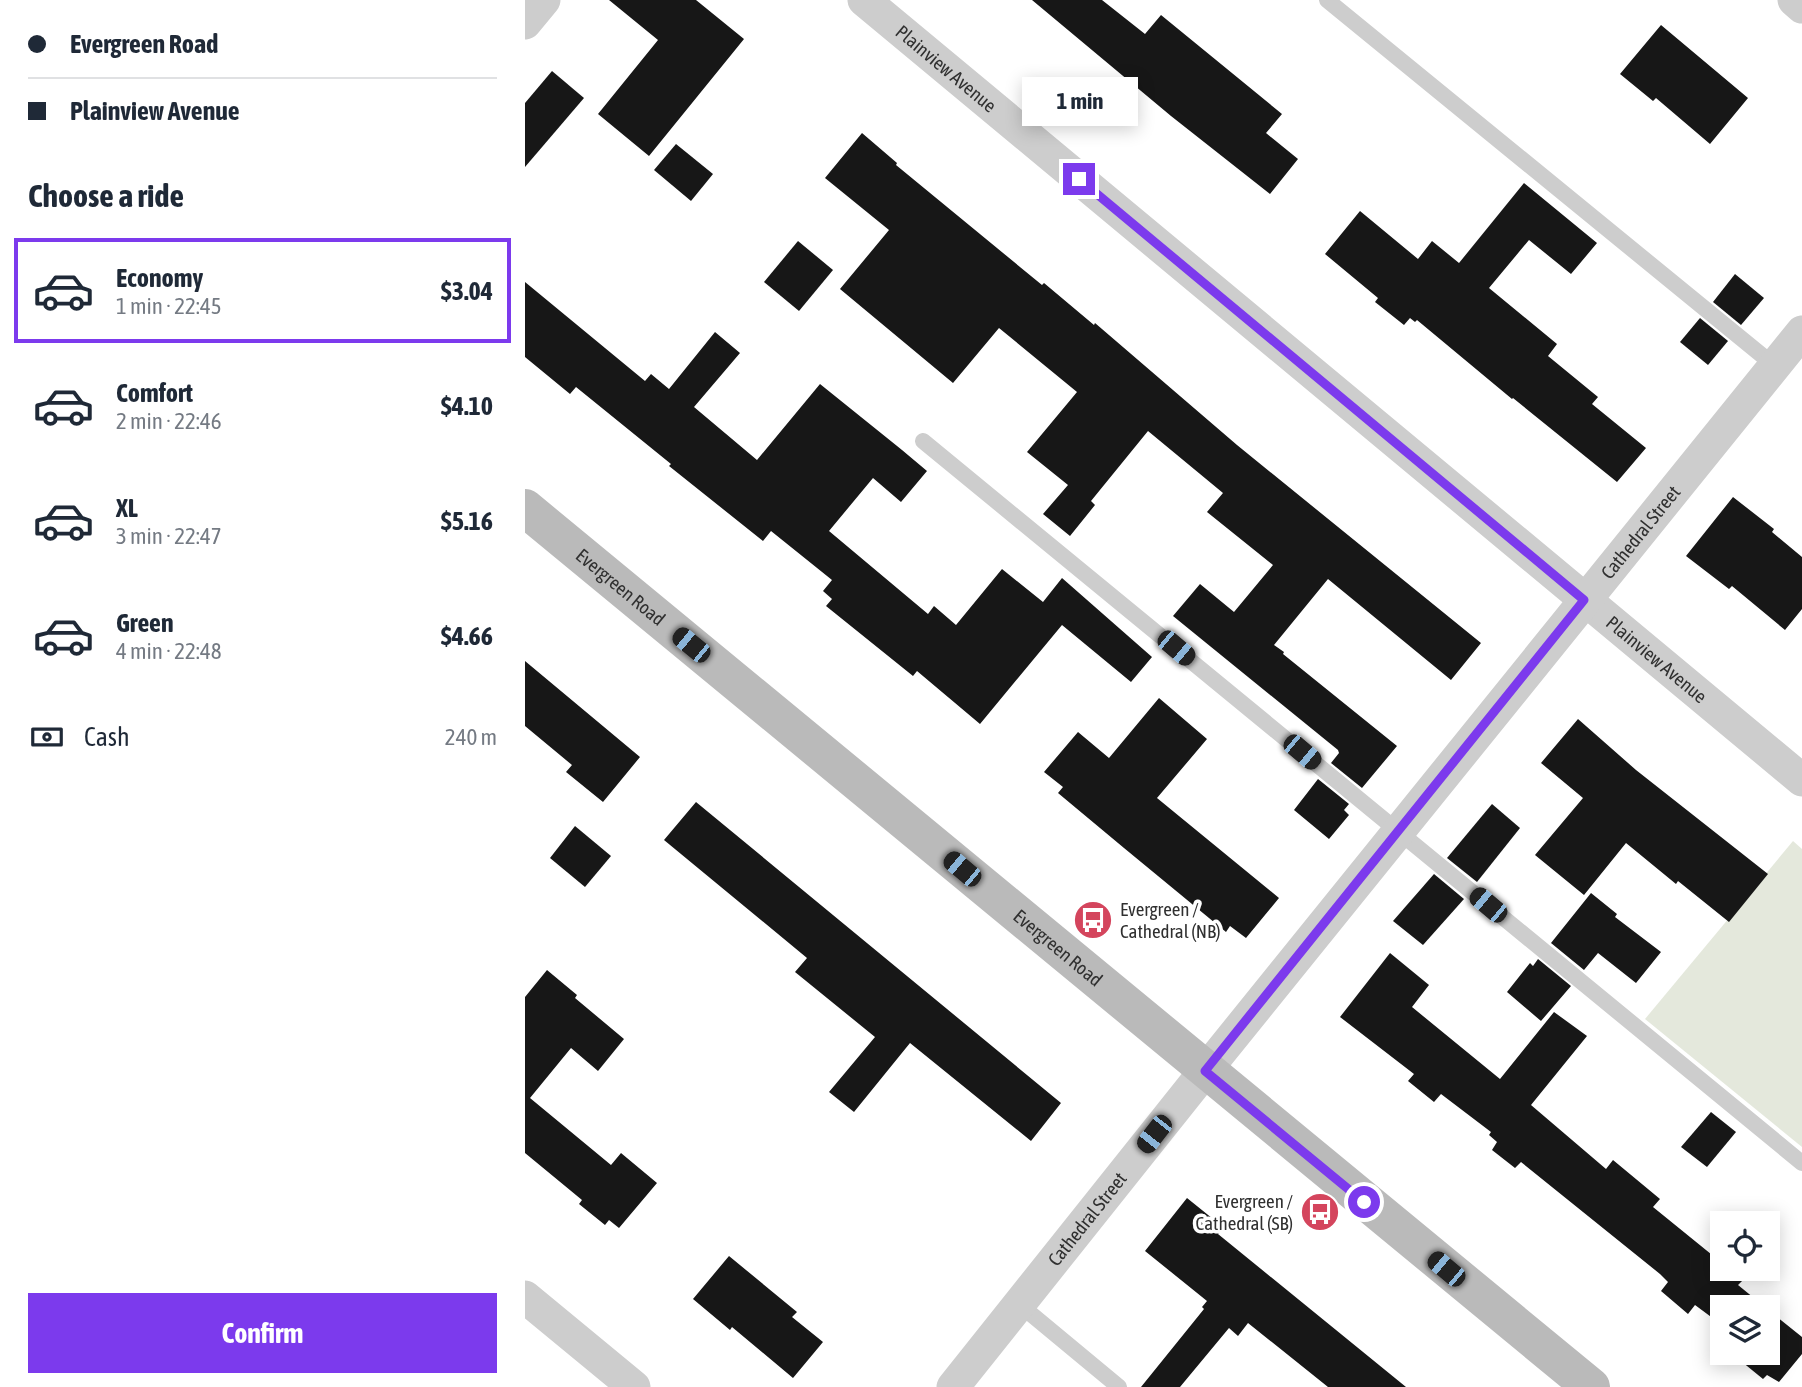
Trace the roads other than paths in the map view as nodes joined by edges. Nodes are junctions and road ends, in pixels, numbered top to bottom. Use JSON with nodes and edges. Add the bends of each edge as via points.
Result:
{"nodes":[{"id":1,"x":544,"y":0,"type":"edge"},
{"id":2,"x":864,"y":0,"type":"edge"},
{"id":3,"x":1327,"y":0,"type":"edge"},
{"id":4,"x":1794,"y":0,"type":"edge"},
{"id":5,"x":1802,"y":7,"type":"edge"},
{"id":6,"x":525,"y":23,"type":"edge"},
{"id":7,"x":1802,"y":332,"type":"edge"},
{"id":8,"x":1775,"y":366,"type":"junction"},
{"id":9,"x":923,"y":441,"type":"dead end"},
{"id":10,"x":525,"y":508,"type":"edge"},
{"id":11,"x":1584,"y":600,"type":"junction"},
{"id":12,"x":1802,"y":780,"type":"edge"},
{"id":13,"x":1399,"y":831,"type":"junction"},
{"id":14,"x":1205,"y":1071,"type":"junction"},
{"id":15,"x":1802,"y":1163,"type":"edge"},
{"id":16,"x":525,"y":1297,"type":"edge"},
{"id":17,"x":1019,"y":1304,"type":"junction"},
{"id":18,"x":634,"y":1387,"type":"edge"},
{"id":19,"x":953,"y":1387,"type":"edge"},
{"id":20,"x":1119,"y":1387,"type":"edge"},
{"id":21,"x":1591,"y":1387,"type":"edge"}],
"edges":[{"from":1,"to":6,"type":"street"},
{"from":2,"to":11,"type":"street","name":"Plainview Avenue"},
{"from":3,"to":8,"type":"lane"},
{"from":4,"to":5,"type":"street"},
{"from":7,"to":8,"type":"street","name":"Cathedral Street"},
{"from":8,"to":11,"type":"street","name":"Cathedral Street"},
{"from":9,"to":13,"type":"lane"},
{"from":10,"to":14,"type":"street","name":"Evergreen Road"},
{"from":11,"to":12,"type":"street","name":"Plainview Avenue"},
{"from":11,"to":13,"type":"street","name":"Cathedral Street"},
{"from":13,"to":14,"type":"street","name":"Cathedral Street"},
{"from":13,"to":15,"type":"lane"},
{"from":14,"to":17,"type":"street","name":"Cathedral Street"},
{"from":14,"to":21,"type":"street","name":"Evergreen Road"},
{"from":16,"to":18,"type":"street"},
{"from":17,"to":19,"type":"street","name":"Cathedral Street"},
{"from":17,"to":20,"type":"lane"}]}
